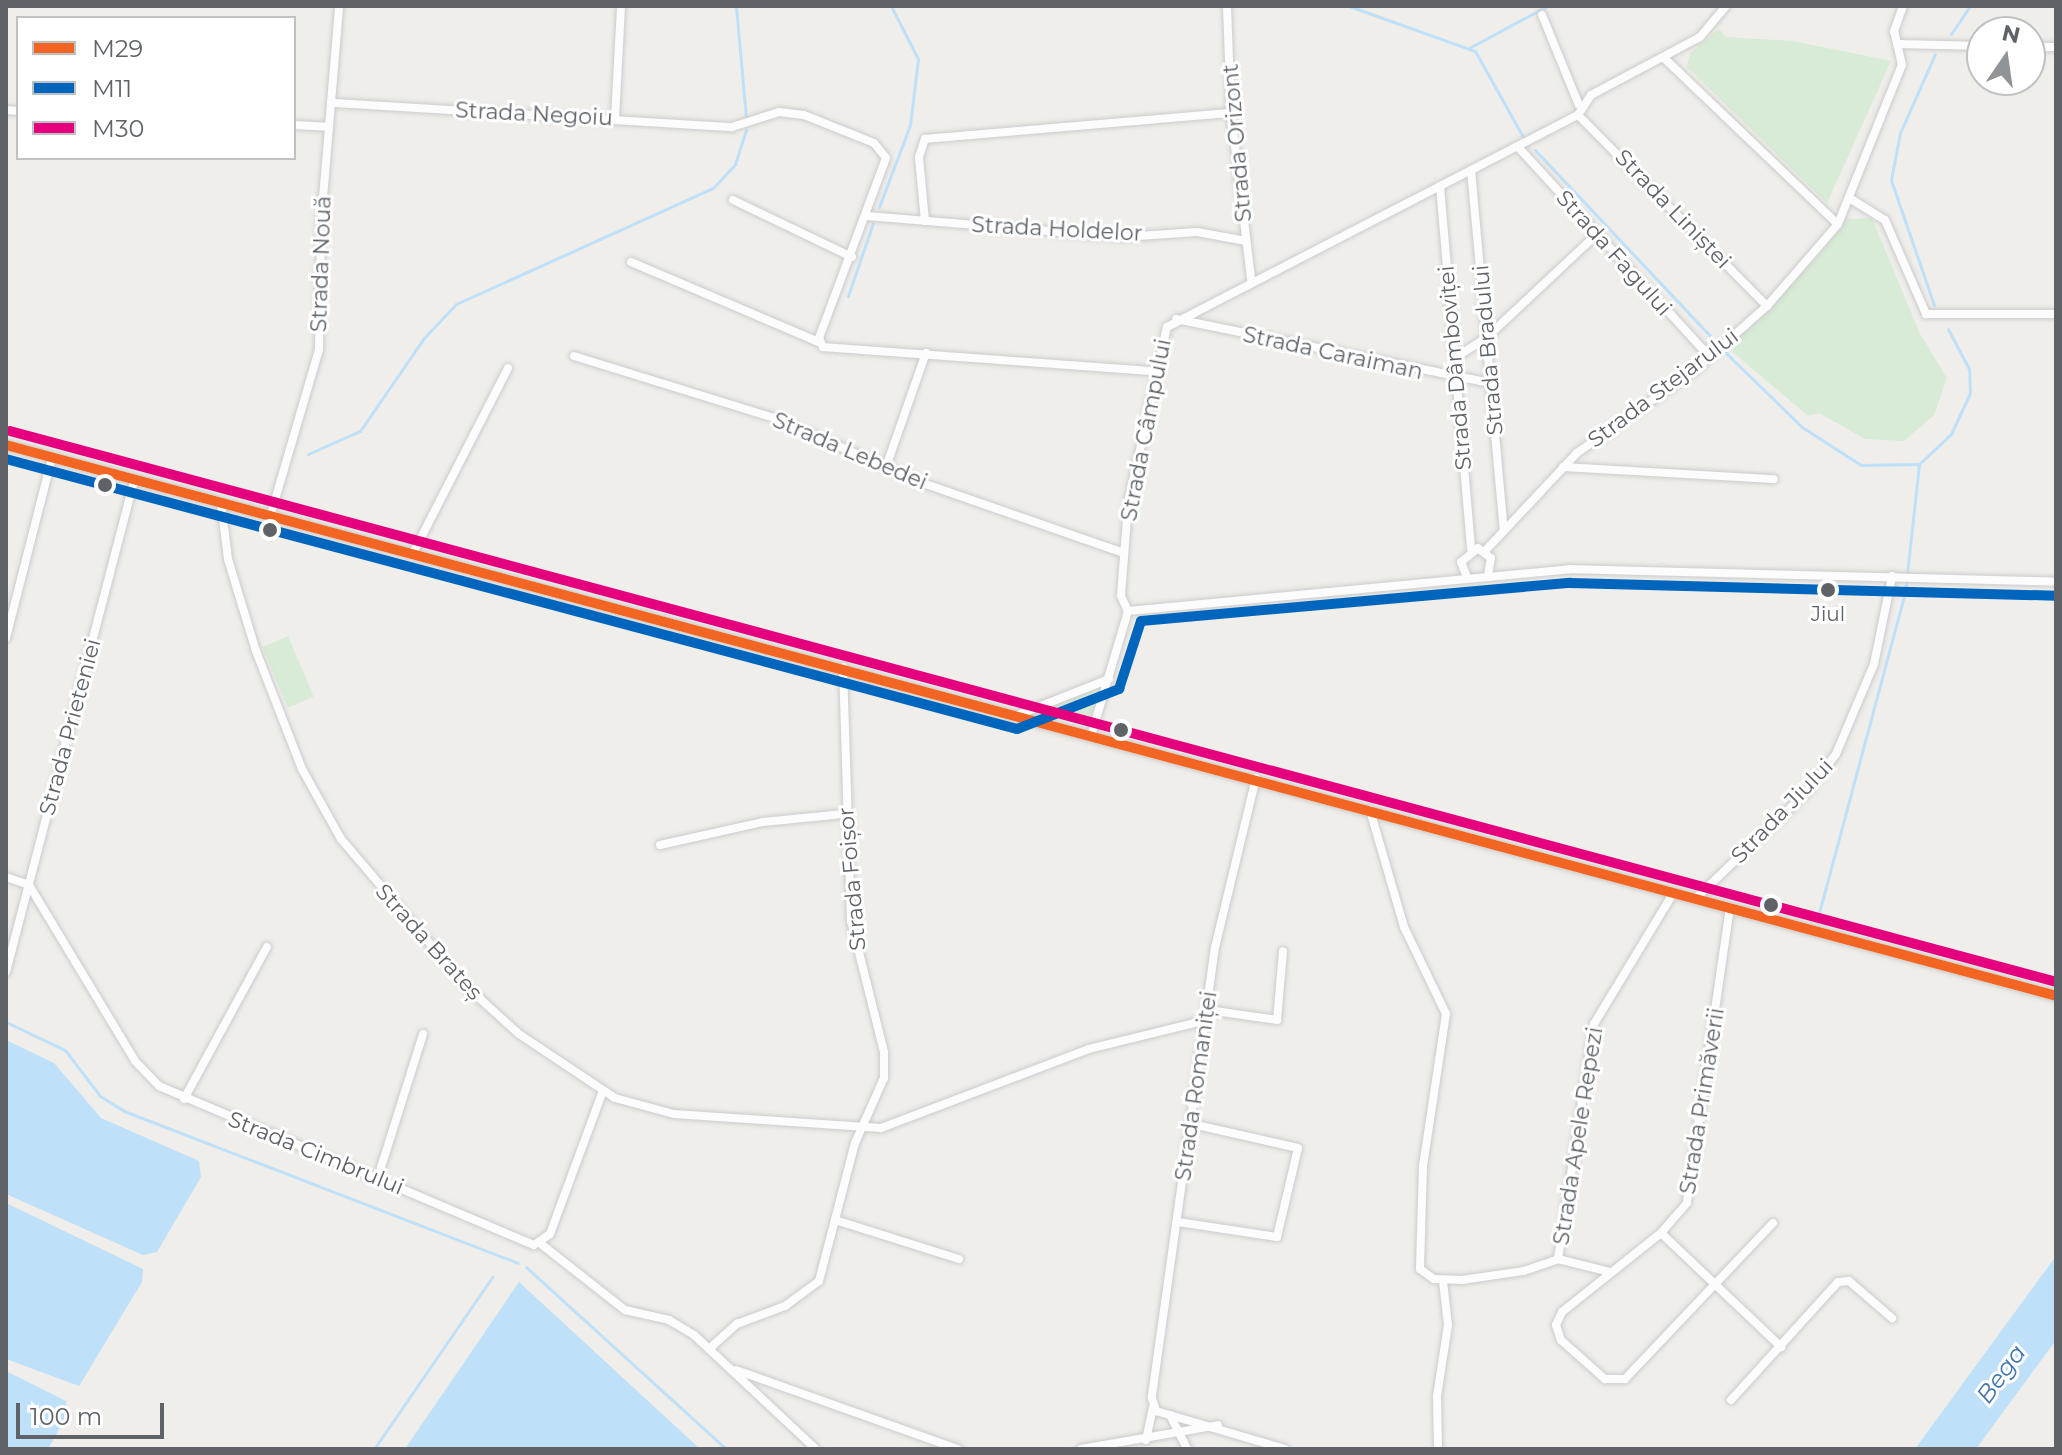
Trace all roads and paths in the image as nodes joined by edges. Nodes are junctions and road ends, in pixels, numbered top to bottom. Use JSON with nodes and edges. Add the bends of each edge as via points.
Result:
{"nodes":[{"id":1,"x":339,"y":6,"type":"edge"},
{"id":2,"x":621,"y":6,"type":"edge"},
{"id":3,"x":1227,"y":6,"type":"edge"},
{"id":4,"x":1726,"y":6,"type":"edge"},
{"id":5,"x":1903,"y":6,"type":"edge"},
{"id":6,"x":1542,"y":15,"type":"dead end"},
{"id":7,"x":1899,"y":44,"type":"junction"},
{"id":8,"x":1966,"y":46,"type":"edge"},
{"id":9,"x":1664,"y":58,"type":"junction"},
{"id":10,"x":335,"y":103,"type":"junction"},
{"id":11,"x":1578,"y":110,"type":"junction"},
{"id":12,"x":1231,"y":113,"type":"junction"},
{"id":13,"x":615,"y":118,"type":"junction"},
{"id":14,"x":296,"y":125,"type":"edge"},
{"id":15,"x":328,"y":127,"type":"junction"},
{"id":16,"x":1519,"y":148,"type":"junction"},
{"id":17,"x":1471,"y":170,"type":"junction"},
{"id":18,"x":1440,"y":186,"type":"junction"},
{"id":19,"x":1851,"y":199,"type":"junction"},
{"id":20,"x":733,"y":200,"type":"dead end"},
{"id":21,"x":867,"y":216,"type":"junction"},
{"id":22,"x":925,"y":221,"type":"junction"},
{"id":23,"x":1838,"y":224,"type":"junction"},
{"id":24,"x":1597,"y":234,"type":"junction"},
{"id":25,"x":1246,"y":241,"type":"junction"},
{"id":26,"x":852,"y":257,"type":"junction"},
{"id":27,"x":631,"y":262,"type":"dead end"},
{"id":28,"x":1251,"y":279,"type":"junction"},
{"id":29,"x":1767,"y":306,"type":"junction"},
{"id":30,"x":2056,"y":314,"type":"edge"},
{"id":31,"x":1175,"y":319,"type":"junction"},
{"id":32,"x":1486,"y":338,"type":"junction"},
{"id":33,"x":819,"y":342,"type":"junction"},
{"id":34,"x":926,"y":353,"type":"junction"},
{"id":35,"x":1712,"y":355,"type":"junction"},
{"id":36,"x":574,"y":356,"type":"dead end"},
{"id":37,"x":1455,"y":358,"type":"junction"},
{"id":38,"x":508,"y":368,"type":"dead end"},
{"id":39,"x":1153,"y":371,"type":"junction"},
{"id":40,"x":1457,"y":379,"type":"junction"},
{"id":41,"x":1491,"y":383,"type":"junction"},
{"id":42,"x":6,"y":445,"type":"edge"},
{"id":43,"x":52,"y":457,"type":"junction"},
{"id":44,"x":886,"y":467,"type":"junction"},
{"id":45,"x":1563,"y":467,"type":"junction"},
{"id":46,"x":1774,"y":479,"type":"dead end"},
{"id":47,"x":134,"y":481,"type":"junction"},
{"id":48,"x":221,"y":504,"type":"junction"},
{"id":49,"x":270,"y":517,"type":"junction"},
{"id":50,"x":1504,"y":530,"type":"junction"},
{"id":51,"x":1471,"y":549,"type":"junction"},
{"id":52,"x":1485,"y":551,"type":"junction"},
{"id":53,"x":1124,"y":553,"type":"junction"},
{"id":54,"x":412,"y":555,"type":"junction"},
{"id":55,"x":1488,"y":575,"type":"junction"},
{"id":56,"x":1892,"y":576,"type":"junction"},
{"id":57,"x":1467,"y":577,"type":"junction"},
{"id":58,"x":2056,"y":582,"type":"edge"},
{"id":59,"x":1128,"y":611,"type":"junction"},
{"id":60,"x":6,"y":638,"type":"edge"},
{"id":61,"x":843,"y":667,"type":"junction"},
{"id":62,"x":1109,"y":679,"type":"junction"},
{"id":63,"x":1018,"y":715,"type":"junction"},
{"id":64,"x":1091,"y":736,"type":"junction"},
{"id":65,"x":1256,"y":778,"type":"junction"},
{"id":66,"x":1370,"y":809,"type":"junction"},
{"id":67,"x":844,"y":814,"type":"junction"},
{"id":68,"x":660,"y":845,"type":"dead end"},
{"id":69,"x":6,"y":877,"type":"edge"},
{"id":70,"x":29,"y":885,"type":"junction"},
{"id":71,"x":1674,"y":892,"type":"junction"},
{"id":72,"x":1696,"y":898,"type":"junction"},
{"id":73,"x":1730,"y":907,"type":"junction"},
{"id":74,"x":267,"y":947,"type":"dead end"},
{"id":75,"x":1283,"y":951,"type":"dead end"},
{"id":76,"x":6,"y":972,"type":"edge"},
{"id":77,"x":2056,"y":996,"type":"edge"},
{"id":78,"x":1208,"y":1010,"type":"junction"},
{"id":79,"x":1207,"y":1020,"type":"junction"},
{"id":80,"x":423,"y":1034,"type":"dead end"},
{"id":81,"x":603,"y":1091,"type":"junction"},
{"id":82,"x":184,"y":1099,"type":"junction"},
{"id":83,"x":1192,"y":1124,"type":"junction"},
{"id":84,"x":861,"y":1130,"type":"junction"},
{"id":85,"x":378,"y":1177,"type":"junction"},
{"id":86,"x":835,"y":1220,"type":"junction"},
{"id":87,"x":1178,"y":1222,"type":"junction"},
{"id":88,"x":1773,"y":1223,"type":"dead end"},
{"id":89,"x":1661,"y":1233,"type":"junction"},
{"id":90,"x":541,"y":1244,"type":"junction"},
{"id":91,"x":959,"y":1259,"type":"dead end"},
{"id":92,"x":1558,"y":1259,"type":"junction"},
{"id":93,"x":1610,"y":1272,"type":"junction"},
{"id":94,"x":1443,"y":1281,"type":"junction"},
{"id":95,"x":1715,"y":1284,"type":"junction"},
{"id":96,"x":1892,"y":1318,"type":"dead end"},
{"id":97,"x":1781,"y":1347,"type":"junction"},
{"id":98,"x":709,"y":1349,"type":"junction"},
{"id":99,"x":732,"y":1368,"type":"junction"},
{"id":100,"x":1731,"y":1400,"type":"dead end"},
{"id":101,"x":1153,"y":1402,"type":"junction"},
{"id":102,"x":1170,"y":1415,"type":"junction"},
{"id":103,"x":1219,"y":1425,"type":"junction"},
{"id":104,"x":1184,"y":1434,"type":"junction"},
{"id":105,"x":1146,"y":1440,"type":"junction"},
{"id":106,"x":816,"y":1449,"type":"edge"},
{"id":107,"x":958,"y":1449,"type":"edge"},
{"id":108,"x":1081,"y":1449,"type":"edge"},
{"id":109,"x":1187,"y":1449,"type":"edge"},
{"id":110,"x":1285,"y":1449,"type":"edge"},
{"id":111,"x":1438,"y":1449,"type":"edge"}],
"edges":[{"from":1,"to":10,"type":"street","name":"Strada Nouă"},
{"from":2,"to":13,"type":"street"},
{"from":3,"to":12,"type":"street","name":"Strada Orizont"},
{"from":4,"to":9,"type":"street","name":"Strada Câmpului","via":[[1714,27]]},
{"from":5,"to":7,"type":"street","name":"Strada Stejarului","via":[[1894,26]]},
{"from":6,"to":11,"type":"street"},
{"from":7,"to":8,"type":"street"},
{"from":7,"to":19,"type":"street","name":"Strada Stejarului","via":[[1902,65]]},
{"from":9,"to":11,"type":"street","name":"Strada Câmpului"},
{"from":9,"to":23,"type":"street"},
{"from":10,"to":13,"type":"street","name":"Strada Negoiu"},
{"from":10,"to":15,"type":"street","name":"Strada Nouă"},
{"from":11,"to":16,"type":"street","name":"Strada Câmpului"},
{"from":11,"to":29,"type":"street","name":"Strada Liniștei"},
{"from":12,"to":22,"type":"street","via":[[925,139],[919,157]]},
{"from":12,"to":25,"type":"street","name":"Strada Orizont"},
{"from":13,"to":21,"type":"street","name":"Strada Negoiu","via":[[732,127],[792,112],[874,143],[885,163]]},
{"from":14,"to":15,"type":"street"},
{"from":15,"to":49,"type":"street","name":"Strada Nouă","via":[[319,349]]},
{"from":16,"to":17,"type":"street","name":"Strada Câmpului"},
{"from":16,"to":24,"type":"street","name":"Strada Fagului"},
{"from":17,"to":18,"type":"street","name":"Strada Câmpului"},
{"from":17,"to":32,"type":"street","name":"Strada Bradului"},
{"from":18,"to":28,"type":"street","name":"Strada Câmpului"},
{"from":18,"to":37,"type":"street","name":"Strada Dâmboviței"},
{"from":19,"to":23,"type":"street","name":"Strada Stejarului"},
{"from":19,"to":30,"type":"street","via":[[1885,220],[1926,314]]},
{"from":20,"to":26,"type":"street"},
{"from":21,"to":22,"type":"street","name":"Strada Holdelor"},
{"from":21,"to":26,"type":"street","name":"Strada Negoiu"},
{"from":22,"to":25,"type":"street","name":"Strada Holdelor","via":[[1124,237],[1197,232]]},
{"from":23,"to":29,"type":"street","name":"Strada Stejarului"},
{"from":24,"to":32,"type":"street"},
{"from":24,"to":35,"type":"street","name":"Strada Fagului"},
{"from":25,"to":28,"type":"street","name":"Strada Orizont"},
{"from":26,"to":33,"type":"street","name":"Strada Negoiu"},
{"from":27,"to":33,"type":"street"},
{"from":28,"to":31,"type":"street","name":"Strada Câmpului"},
{"from":29,"to":35,"type":"street","name":"Strada Stejarului"},
{"from":31,"to":39,"type":"street","name":"Strada Câmpului"},
{"from":31,"to":40,"type":"street","name":"Strada Caraiman"},
{"from":32,"to":37,"type":"street"},
{"from":32,"to":41,"type":"street","name":"Strada Bradului"},
{"from":33,"to":34,"type":"street","via":[[828,349]]},
{"from":34,"to":39,"type":"street"},
{"from":34,"to":44,"type":"street"},
{"from":35,"to":45,"type":"street","name":"Strada Stejarului"},
{"from":36,"to":44,"type":"street","name":"Strada Lebedei","via":[[777,419]]},
{"from":37,"to":40,"type":"street","name":"Strada Dâmboviței"},
{"from":38,"to":54,"type":"street"},
{"from":39,"to":53,"type":"street","name":"Strada Câmpului"},
{"from":40,"to":41,"type":"street","name":"Strada Caraiman"},
{"from":40,"to":51,"type":"street","name":"Strada Dâmboviței"},
{"from":41,"to":50,"type":"street","name":"Strada Bradului"},
{"from":42,"to":43,"type":"street"},
{"from":43,"to":47,"type":"street"},
{"from":43,"to":60,"type":"street"},
{"from":44,"to":53,"type":"street","name":"Strada Lebedei"},
{"from":45,"to":46,"type":"street"},
{"from":45,"to":50,"type":"street","name":"Strada Stejarului"},
{"from":47,"to":48,"type":"street"},
{"from":47,"to":70,"type":"street","name":"Strada Prieteniei"},
{"from":48,"to":49,"type":"street"},
{"from":48,"to":81,"type":"street","name":"Strada Brateș","via":[[228,559],[256,651],[302,769],[341,839],[466,986],[519,1034]]},
{"from":49,"to":54,"type":"street"},
{"from":50,"to":52,"type":"street","name":"Strada Stejarului"},
{"from":51,"to":52,"type":"street"},
{"from":51,"to":57,"type":"street","via":[[1461,562]]},
{"from":52,"to":55,"type":"street","via":[[1492,567]]},
{"from":53,"to":59,"type":"street","name":"Strada Câmpului","via":[[1121,596]]},
{"from":54,"to":61,"type":"street"},
{"from":55,"to":56,"type":"street","via":[[1605,568]]},
{"from":55,"to":57,"type":"street"},
{"from":56,"to":58,"type":"street"},
{"from":56,"to":72,"type":"street","name":"Strada Jiului","via":[[1874,664],[1836,754],[1808,791]]},
{"from":57,"to":59,"type":"street"},
{"from":59,"to":62,"type":"street","name":"Strada Câmpului"},
{"from":61,"to":63,"type":"street"},
{"from":61,"to":67,"type":"street","name":"Strada Foișor"},
{"from":62,"to":63,"type":"street"},
{"from":62,"to":64,"type":"street","name":"Strada Câmpului"},
{"from":63,"to":64,"type":"street"},
{"from":64,"to":65,"type":"street"},
{"from":65,"to":66,"type":"street"},
{"from":65,"to":78,"type":"street","name":"Strada Romaniței","via":[[1215,947]]},
{"from":66,"to":71,"type":"street"},
{"from":66,"to":94,"type":"street","via":[[1404,927],[1446,1014],[1426,1137],[1418,1262],[1425,1275]]},
{"from":67,"to":68,"type":"street","via":[[763,822]]},
{"from":67,"to":84,"type":"street","name":"Strada Foișor","via":[[851,921],[885,1059]]},
{"from":69,"to":70,"type":"street"},
{"from":70,"to":76,"type":"street","name":"Strada Prieteniei"},
{"from":70,"to":82,"type":"street","name":"Strada Cimbrului","via":[[135,1061],[159,1086]]},
{"from":71,"to":72,"type":"street"},
{"from":71,"to":92,"type":"street","name":"Strada Apele Repezi","via":[[1594,1024]]},
{"from":72,"to":73,"type":"street"},
{"from":73,"to":77,"type":"street"},
{"from":73,"to":89,"type":"street","name":"Strada Primăverii","via":[[1690,1195]]},
{"from":74,"to":82,"type":"street"},
{"from":75,"to":78,"type":"street","via":[[1277,1020]]},
{"from":78,"to":79,"type":"street","name":"Strada Romaniței"},
{"from":79,"to":83,"type":"street","name":"Strada Romaniței"},
{"from":79,"to":84,"type":"street","name":"Strada Brateș","via":[[1089,1049],[896,1123]]},
{"from":80,"to":85,"type":"street"},
{"from":81,"to":84,"type":"street","name":"Strada Brateș","via":[[674,1114]]},
{"from":81,"to":90,"type":"street","via":[[553,1229]]},
{"from":82,"to":85,"type":"street","name":"Strada Cimbrului"},
{"from":83,"to":87,"type":"street","name":"Strada Romaniței"},
{"from":83,"to":87,"type":"street","via":[[1298,1148],[1277,1237]]},
{"from":84,"to":86,"type":"street","name":"Strada Foișor"},
{"from":85,"to":90,"type":"street","name":"Strada Cimbrului"},
{"from":86,"to":91,"type":"street"},
{"from":86,"to":98,"type":"street","name":"Strada Foișor","via":[[819,1281],[785,1306],[737,1324]]},
{"from":87,"to":101,"type":"street","name":"Strada Romaniței"},
{"from":88,"to":95,"type":"street"},
{"from":89,"to":93,"type":"street","name":"Strada Primăverii"},
{"from":89,"to":95,"type":"street"},
{"from":90,"to":98,"type":"street","name":"Strada Cimbrului","via":[[625,1310],[669,1320]]},
{"from":92,"to":93,"type":"street"},
{"from":92,"to":94,"type":"street","via":[[1492,1278]]},
{"from":93,"to":95,"type":"street","name":"Strada Primăverii","via":[[1562,1312],[1556,1325],[1572,1351],[1605,1379],[1616,1381],[1625,1379]]},
{"from":94,"to":111,"type":"street","via":[[1448,1325],[1437,1396]]},
{"from":95,"to":97,"type":"street"},
{"from":96,"to":97,"type":"street","via":[[1843,1279]]},
{"from":97,"to":100,"type":"street"},
{"from":98,"to":99,"type":"street","name":"Strada Cimbrului"},
{"from":99,"to":106,"type":"street","name":"Strada Cimbrului"},
{"from":99,"to":107,"type":"street"},
{"from":101,"to":102,"type":"street"},
{"from":101,"to":105,"type":"street","name":"Strada Romaniței"},
{"from":102,"to":103,"type":"street"},
{"from":102,"to":104,"type":"street"},
{"from":103,"to":104,"type":"street"},
{"from":103,"to":110,"type":"street"},
{"from":104,"to":105,"type":"street"},
{"from":104,"to":109,"type":"street"},
{"from":105,"to":108,"type":"street"}]}
